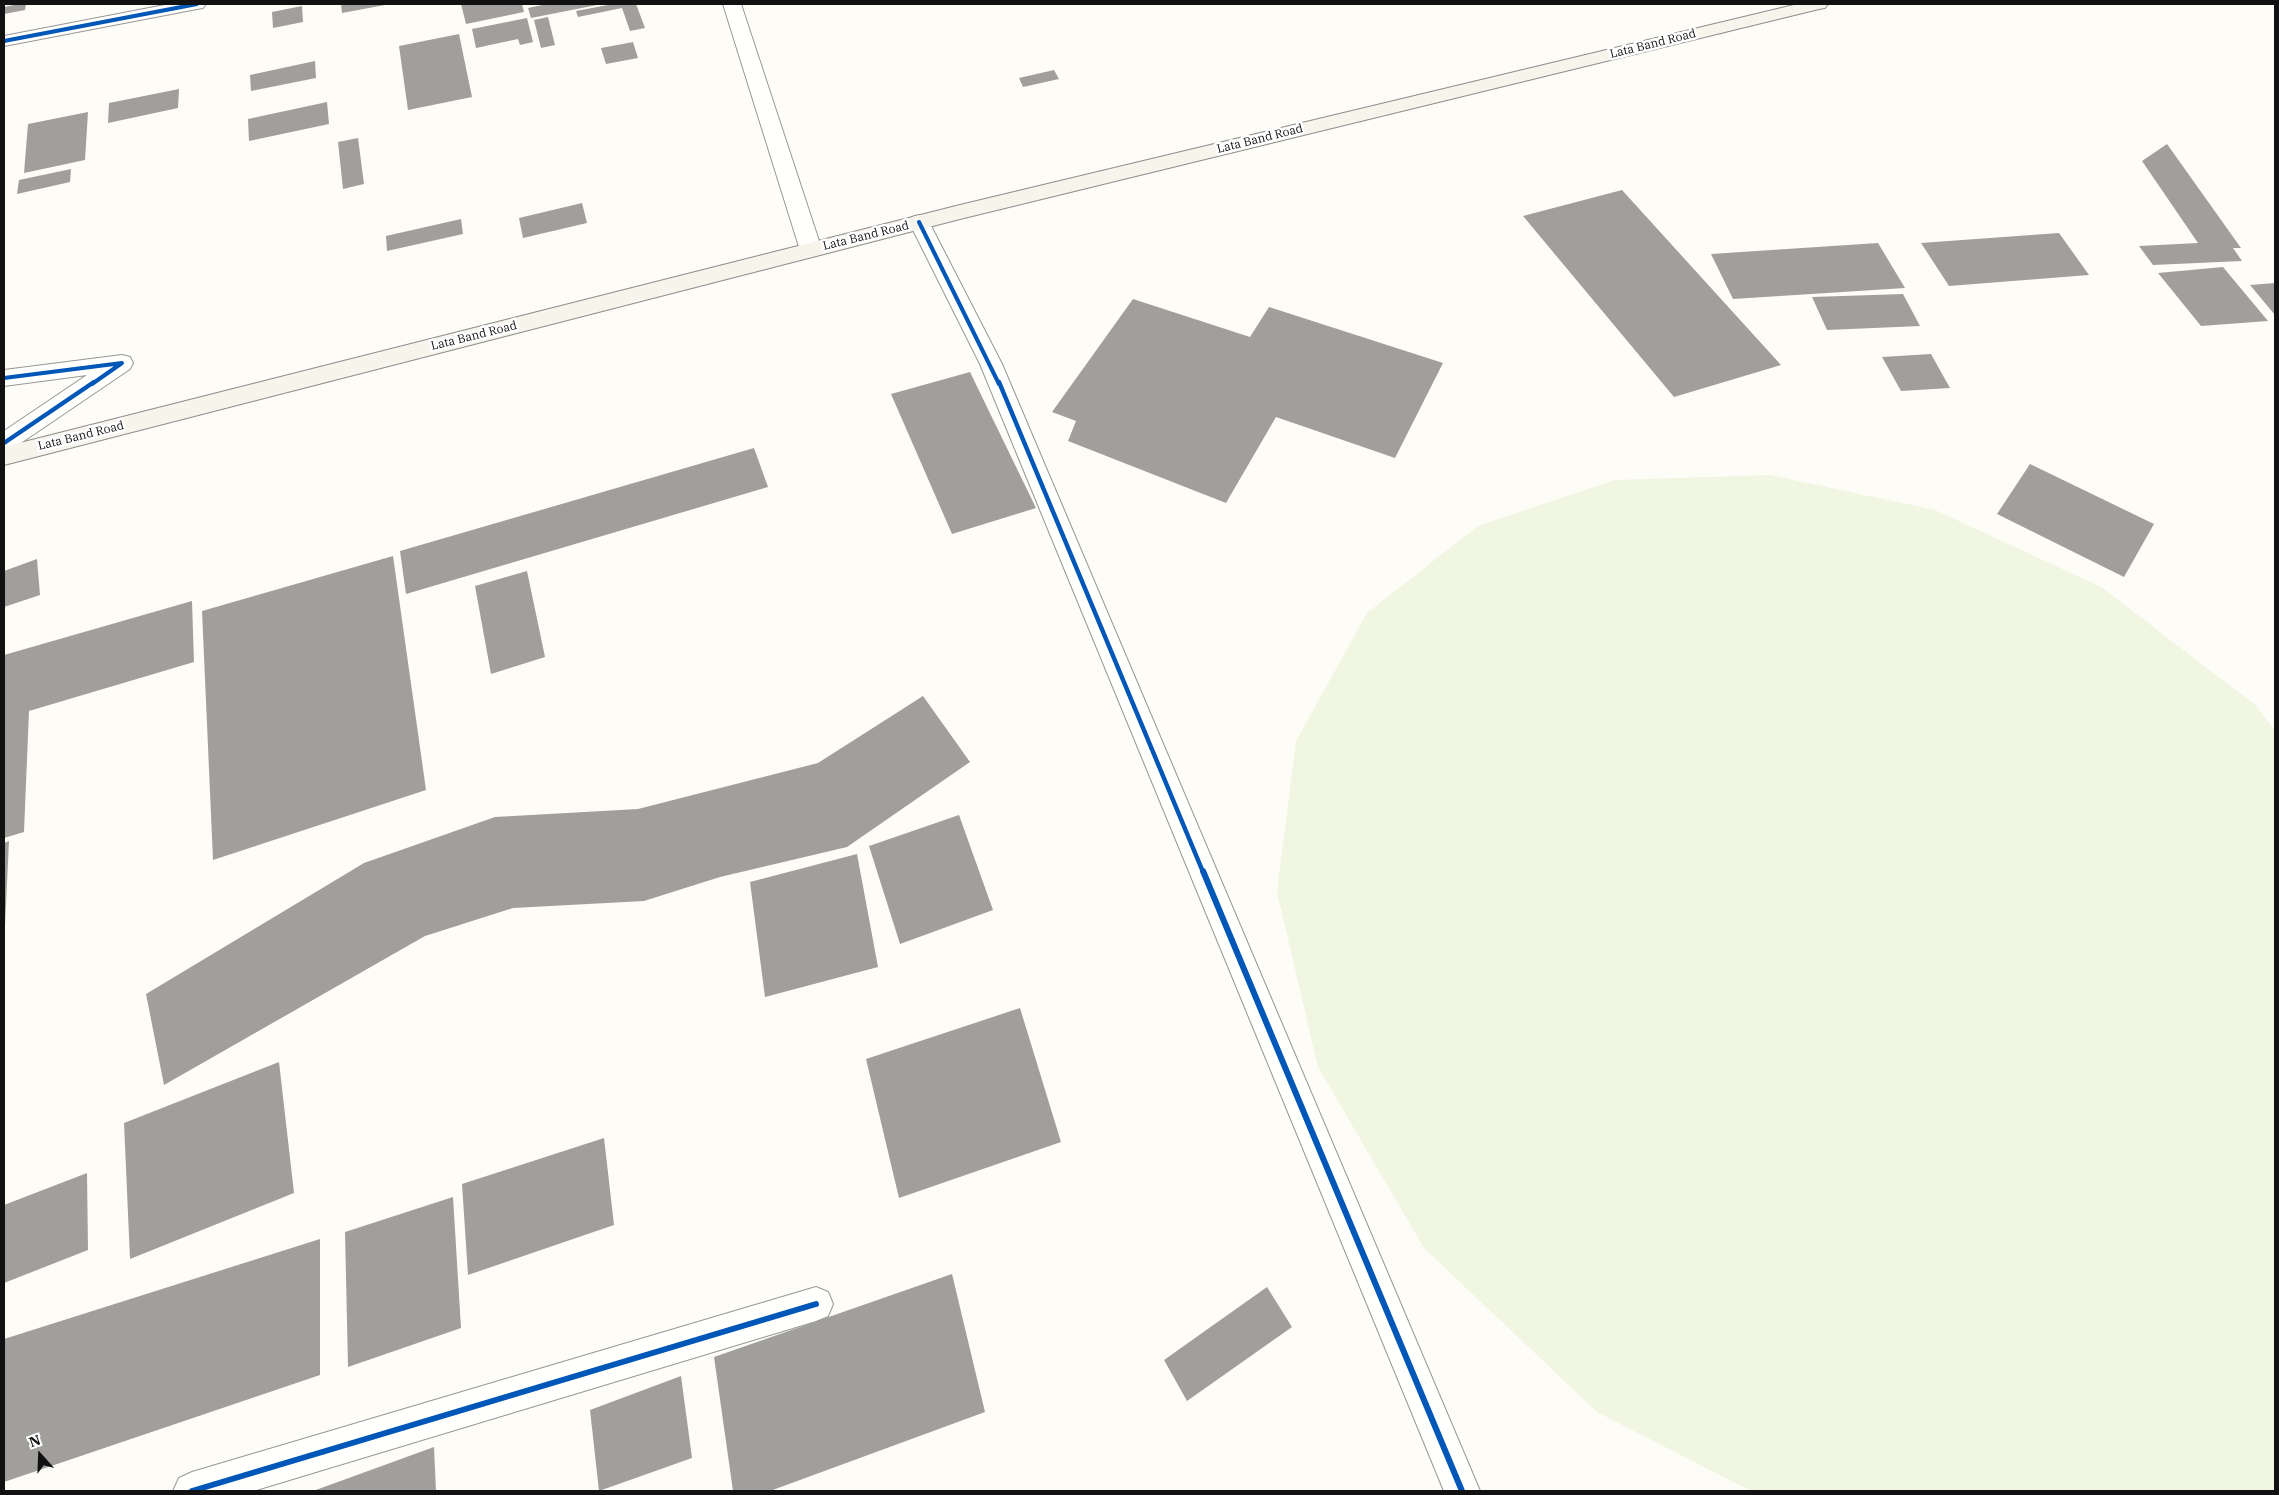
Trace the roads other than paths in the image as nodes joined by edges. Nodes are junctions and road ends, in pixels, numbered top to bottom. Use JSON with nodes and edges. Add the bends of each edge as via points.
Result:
{"nodes":[{"id":1,"x":197,"y":4,"type":"edge"},
{"id":2,"x":732,"y":4,"type":"edge"},
{"id":3,"x":1819,"y":4,"type":"edge"},
{"id":4,"x":4,"y":41,"type":"edge"},
{"id":5,"x":920,"y":222,"type":"junction"},
{"id":6,"x":811,"y":250,"type":"junction"},
{"id":7,"x":4,"y":378,"type":"edge"},
{"id":8,"x":4,"y":443,"type":"edge"},
{"id":9,"x":4,"y":456,"type":"edge"},
{"id":10,"x":816,"y":1304,"type":"dead end"},
{"id":11,"x":192,"y":1491,"type":"edge"},
{"id":12,"x":1462,"y":1491,"type":"edge"}],
"edges":[{"from":1,"to":4,"type":"street"},
{"from":2,"to":6,"type":"street"},
{"from":3,"to":5,"type":"main road","name":"Lata Band Road"},
{"from":5,"to":6,"type":"main road","name":"Lata Band Road"},
{"from":5,"to":12,"type":"street","via":[[991,364]]},
{"from":6,"to":9,"type":"main road","name":"Lata Band Road"},
{"from":7,"to":8,"type":"street","via":[[122,363]]},
{"from":10,"to":11,"type":"street"}]}
